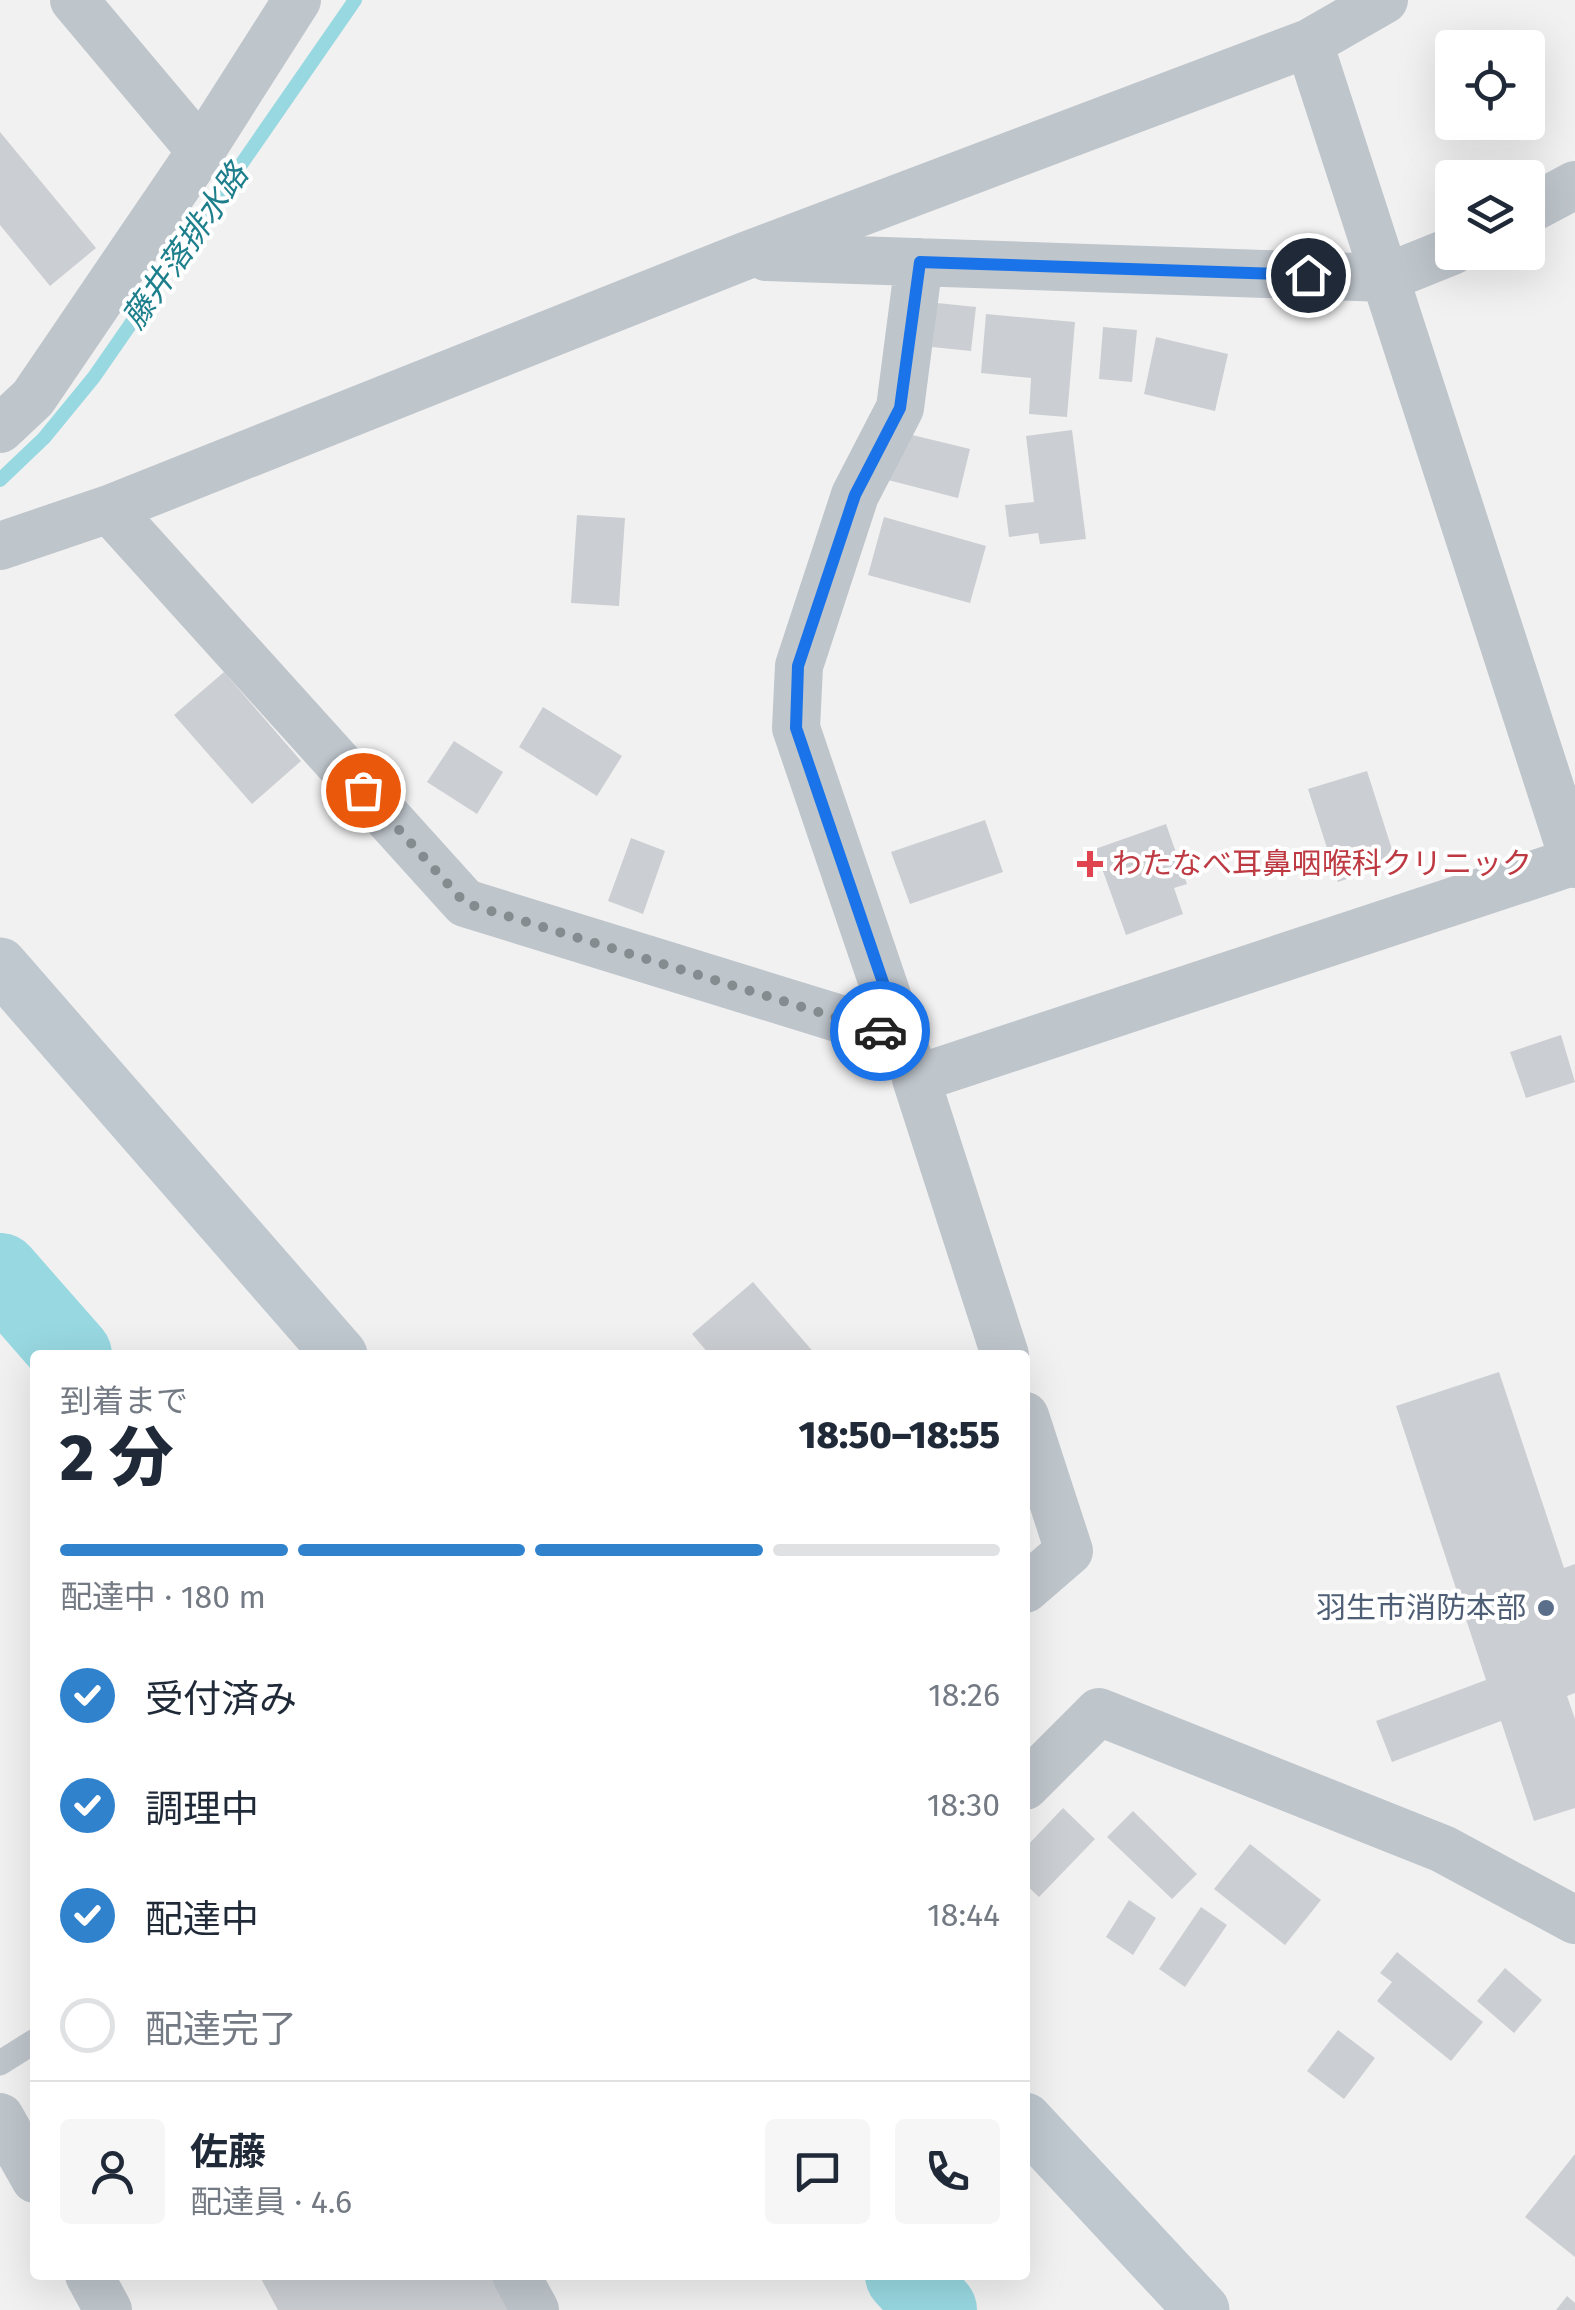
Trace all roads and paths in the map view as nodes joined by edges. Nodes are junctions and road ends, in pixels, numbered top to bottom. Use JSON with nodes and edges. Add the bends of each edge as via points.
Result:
{"nodes":[{"id":1,"x":74,"y":0,"type":"edge"},
{"id":2,"x":297,"y":0,"type":"edge"},
{"id":3,"x":1384,"y":0,"type":"edge"},
{"id":4,"x":1309,"y":43,"type":"junction"},
{"id":5,"x":201,"y":152,"type":"junction"},
{"id":6,"x":1575,"y":184,"type":"edge"},
{"id":7,"x":1545,"y":201,"type":"edge"},
{"id":8,"x":745,"y":256,"type":"junction"},
{"id":9,"x":1435,"y":258,"type":"edge"},
{"id":10,"x":920,"y":262,"type":"junction"},
{"id":11,"x":1386,"y":278,"type":"junction"},
{"id":12,"x":0,"y":429,"type":"edge"},
{"id":13,"x":109,"y":509,"type":"junction"},
{"id":14,"x":0,"y":546,"type":"edge"},
{"id":15,"x":1575,"y":862,"type":"edge"},
{"id":16,"x":0,"y":965,"type":"edge"},
{"id":17,"x":909,"y":1059,"type":"junction"},
{"id":18,"x":336,"y":1350,"type":"edge"},
{"id":19,"x":1003,"y":1350,"type":"edge"},
{"id":20,"x":1030,"y":1431,"type":"edge"},
{"id":21,"x":1030,"y":1585,"type":"edge"},
{"id":22,"x":1030,"y":1781,"type":"edge"},
{"id":23,"x":1575,"y":1920,"type":"edge"},
{"id":24,"x":30,"y":2044,"type":"edge"},
{"id":25,"x":0,"y":2063,"type":"edge"},
{"id":26,"x":0,"y":2117,"type":"edge"},
{"id":27,"x":1030,"y":2125,"type":"edge"},
{"id":28,"x":30,"y":2170,"type":"edge"},
{"id":29,"x":92,"y":2280,"type":"edge"},
{"id":30,"x":519,"y":2280,"type":"edge"},
{"id":31,"x":108,"y":2310,"type":"edge"},
{"id":32,"x":536,"y":2310,"type":"edge"},
{"id":33,"x":1202,"y":2310,"type":"edge"}],
"edges":[{"from":1,"to":5,"type":"street"},
{"from":2,"to":5,"type":"street"},
{"from":3,"to":4,"type":"street"},
{"from":4,"to":8,"type":"street"},
{"from":4,"to":11,"type":"street"},
{"from":5,"to":12,"type":"street","via":[[33,398]]},
{"from":6,"to":7,"type":"street"},
{"from":8,"to":10,"type":"street"},
{"from":8,"to":13,"type":"street"},
{"from":9,"to":11,"type":"street"},
{"from":10,"to":11,"type":"street"},
{"from":10,"to":17,"type":"street","via":[[900,408],[855,495],[798,666],[796,728]]},
{"from":11,"to":15,"type":"street"},
{"from":13,"to":14,"type":"street"},
{"from":13,"to":17,"type":"street","via":[[465,903]]},
{"from":15,"to":17,"type":"street"},
{"from":16,"to":18,"type":"street"},
{"from":17,"to":19,"type":"street"},
{"from":20,"to":21,"type":"street","via":[[1069,1551]]},
{"from":22,"to":23,"type":"street","via":[[1099,1712],[1443,1849]]},
{"from":24,"to":25,"type":"lane"},
{"from":26,"to":28,"type":"street"},
{"from":27,"to":33,"type":"street"},
{"from":29,"to":31,"type":"street"},
{"from":30,"to":32,"type":"street"}]}
